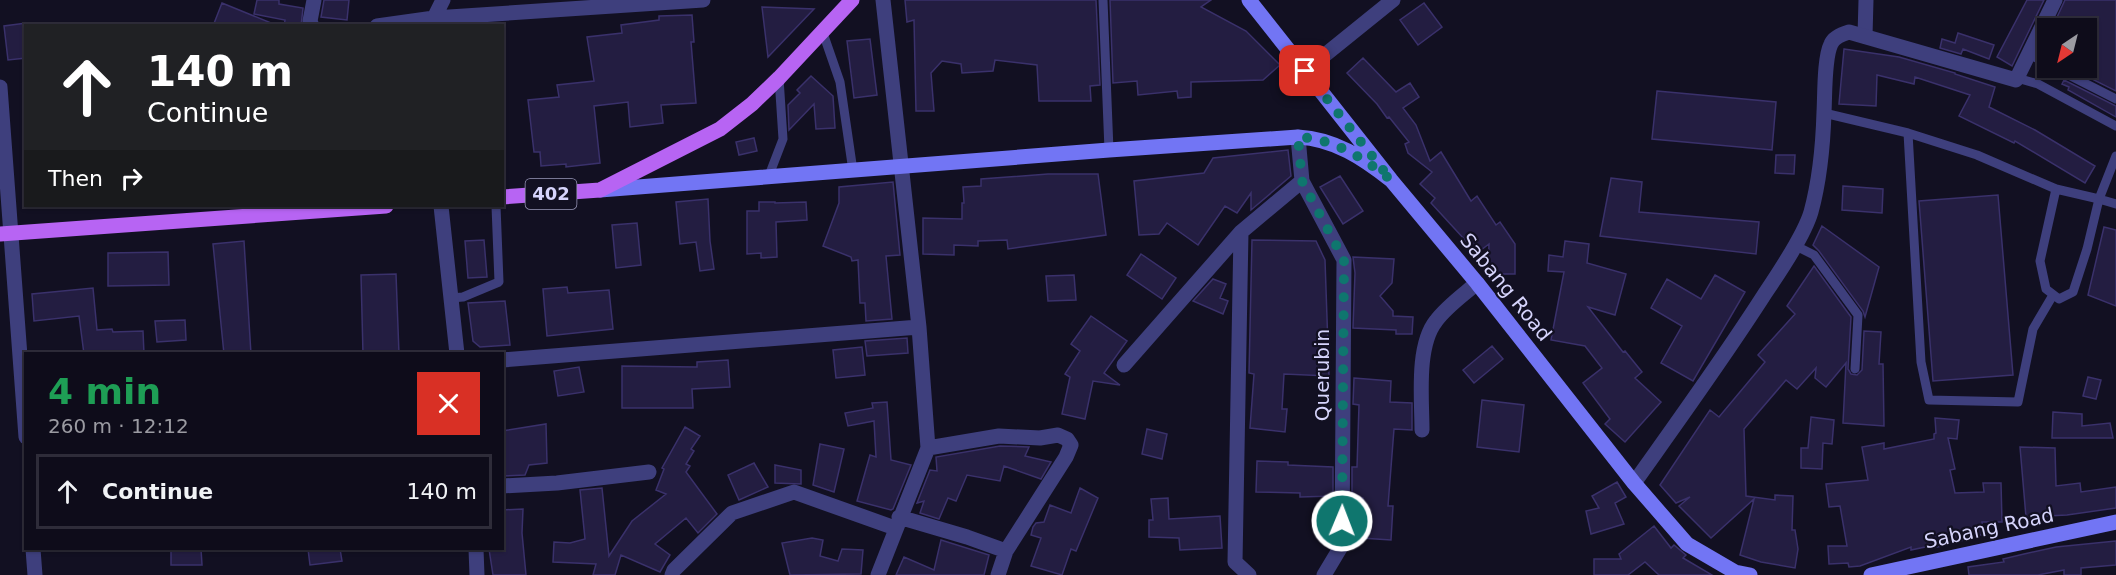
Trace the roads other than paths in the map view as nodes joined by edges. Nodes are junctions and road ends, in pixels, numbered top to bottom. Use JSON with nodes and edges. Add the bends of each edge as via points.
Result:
{"nodes":[{"id":1,"x":314,"y":0,"type":"edge"},
{"id":2,"x":443,"y":0,"type":"edge"},
{"id":3,"x":703,"y":0,"type":"edge"},
{"id":4,"x":852,"y":0,"type":"edge"},
{"id":5,"x":883,"y":0,"type":"edge"},
{"id":6,"x":1103,"y":0,"type":"edge"},
{"id":7,"x":1249,"y":0,"type":"edge"},
{"id":8,"x":1393,"y":0,"type":"edge"},
{"id":9,"x":1866,"y":0,"type":"edge"},
{"id":10,"x":2055,"y":0,"type":"edge"},
{"id":11,"x":434,"y":22,"type":"edge"},
{"id":12,"x":311,"y":24,"type":"edge"},
{"id":13,"x":406,"y":24,"type":"edge"},
{"id":14,"x":823,"y":33,"type":"junction"},
{"id":15,"x":1865,"y":36,"type":"junction"},
{"id":16,"x":2029,"y":54,"type":"junction"},
{"id":17,"x":2037,"y":58,"type":"edge"},
{"id":18,"x":1305,"y":71,"type":"junction"},
{"id":19,"x":779,"y":78,"type":"junction"},
{"id":20,"x":2017,"y":78,"type":"junction"},
{"id":21,"x":2075,"y":78,"type":"edge"},
{"id":22,"x":0,"y":87,"type":"edge"},
{"id":23,"x":2116,"y":99,"type":"edge"},
{"id":24,"x":1824,"y":113,"type":"junction"},
{"id":25,"x":2116,"y":126,"type":"edge"},
{"id":26,"x":1908,"y":133,"type":"junction"},
{"id":27,"x":1298,"y":137,"type":"junction"},
{"id":28,"x":1109,"y":150,"type":"junction"},
{"id":29,"x":2116,"y":156,"type":"edge"},
{"id":30,"x":901,"y":167,"type":"junction"},
{"id":31,"x":853,"y":171,"type":"junction"},
{"id":32,"x":768,"y":178,"type":"junction"},
{"id":33,"x":1391,"y":180,"type":"junction"},
{"id":34,"x":1302,"y":181,"type":"junction"},
{"id":35,"x":2056,"y":189,"type":"junction"},
{"id":36,"x":600,"y":190,"type":"junction"},
{"id":37,"x":504,"y":197,"type":"edge"},
{"id":38,"x":2099,"y":199,"type":"junction"},
{"id":39,"x":2116,"y":204,"type":"edge"},
{"id":40,"x":373,"y":207,"type":"edge"},
{"id":41,"x":441,"y":207,"type":"edge"},
{"id":42,"x":496,"y":207,"type":"edge"},
{"id":43,"x":1241,"y":232,"type":"junction"},
{"id":44,"x":5,"y":234,"type":"edge"},
{"id":45,"x":1794,"y":245,"type":"junction"},
{"id":46,"x":1477,"y":283,"type":"junction"},
{"id":47,"x":2054,"y":295,"type":"junction"},
{"id":48,"x":451,"y":298,"type":"junction"},
{"id":49,"x":918,"y":327,"type":"junction"},
{"id":50,"x":457,"y":352,"type":"edge"},
{"id":51,"x":504,"y":360,"type":"edge"},
{"id":52,"x":1124,"y":364,"type":"dead end"},
{"id":53,"x":1856,"y":369,"type":"dead end"},
{"id":54,"x":24,"y":399,"type":"edge"},
{"id":55,"x":1422,"y":430,"type":"dead end"},
{"id":56,"x":928,"y":448,"type":"junction"},
{"id":57,"x":649,"y":472,"type":"dead end"},
{"id":58,"x":1634,"y":483,"type":"junction"},
{"id":59,"x":504,"y":486,"type":"edge"},
{"id":60,"x":2116,"y":522,"type":"edge"},
{"id":61,"x":897,"y":523,"type":"junction"},
{"id":62,"x":33,"y":550,"type":"edge"},
{"id":63,"x":476,"y":550,"type":"edge"},
{"id":64,"x":1006,"y":551,"type":"junction"},
{"id":65,"x":35,"y":575,"type":"edge"},
{"id":66,"x":477,"y":575,"type":"edge"},
{"id":67,"x":672,"y":575,"type":"edge"},
{"id":68,"x":878,"y":575,"type":"edge"},
{"id":69,"x":998,"y":575,"type":"edge"},
{"id":70,"x":1249,"y":575,"type":"edge"},
{"id":71,"x":1324,"y":575,"type":"edge"},
{"id":72,"x":1750,"y":575,"type":"edge"},
{"id":73,"x":1871,"y":575,"type":"edge"}],
"edges":[{"from":1,"to":12,"type":"street"},
{"from":2,"to":11,"type":"street"},
{"from":3,"to":11,"type":"street"},
{"from":4,"to":14,"type":"main road"},
{"from":5,"to":30,"type":"street"},
{"from":6,"to":28,"type":"lane"},
{"from":7,"to":18,"type":"main road","name":"Sabang Road"},
{"from":8,"to":18,"type":"street"},
{"from":9,"to":15,"type":"street"},
{"from":10,"to":16,"type":"street"},
{"from":11,"to":13,"type":"street"},
{"from":14,"to":19,"type":"main road"},
{"from":14,"to":31,"type":"lane","via":[[840,82]]},
{"from":15,"to":20,"type":"street"},
{"from":15,"to":24,"type":"street","via":[[1849,32],[1839,35],[1831,44]]},
{"from":16,"to":17,"type":"lane"},
{"from":16,"to":20,"type":"street"},
{"from":18,"to":33,"type":"main road","name":"Sabang Road"},
{"from":19,"to":32,"type":"lane","via":[[783,139]]},
{"from":19,"to":36,"type":"main road","via":[[720,129]]},
{"from":20,"to":25,"type":"lane","via":[[2038,84]]},
{"from":21,"to":23,"type":"lane"},
{"from":22,"to":44,"type":"street"},
{"from":24,"to":26,"type":"lane"},
{"from":24,"to":45,"type":"street","via":[[1818,186],[1810,215]]},
{"from":26,"to":35,"type":"lane","via":[[1977,155]]},
{"from":26,"to":47,"type":"lane","via":[[1921,362],[1929,400],[2018,402],[2033,329]]},
{"from":27,"to":28,"type":"main road","number":"402"},
{"from":27,"to":33,"type":"main road","number":"402","via":[[1349,150]]},
{"from":27,"to":34,"type":"street"},
{"from":28,"to":30,"type":"main road","number":"402"},
{"from":29,"to":38,"type":"lane"},
{"from":30,"to":31,"type":"main road","number":"402"},
{"from":30,"to":49,"type":"street"},
{"from":31,"to":32,"type":"main road","number":"402"},
{"from":32,"to":36,"type":"main road","number":"402"},
{"from":33,"to":46,"type":"main road","name":"Sabang Road","number":"402"},
{"from":34,"to":43,"type":"street"},
{"from":34,"to":71,"type":"street","name":"Querubin","via":[[1344,260],[1342,545]]},
{"from":35,"to":38,"type":"lane"},
{"from":35,"to":47,"type":"lane","via":[[2040,261],[2046,290]]},
{"from":36,"to":37,"type":"main road","number":"402"},
{"from":38,"to":39,"type":"lane"},
{"from":38,"to":47,"type":"lane","via":[[2073,292],[2059,299]]},
{"from":40,"to":44,"type":"main road"},
{"from":41,"to":48,"type":"street"},
{"from":42,"to":48,"type":"lane","via":[[499,282]]},
{"from":43,"to":52,"type":"street"},
{"from":43,"to":70,"type":"street","via":[[1235,561]]},
{"from":44,"to":54,"type":"street"},
{"from":45,"to":53,"type":"lane","via":[[1814,255],[1858,315]]},
{"from":45,"to":58,"type":"street","via":[[1710,376]]},
{"from":46,"to":55,"type":"street","via":[[1435,322],[1427,341]]},
{"from":46,"to":58,"type":"main road","name":"Sabang Road","number":"402"},
{"from":48,"to":50,"type":"street"},
{"from":49,"to":51,"type":"street"},
{"from":49,"to":56,"type":"street"},
{"from":56,"to":61,"type":"street"},
{"from":56,"to":64,"type":"street","via":[[999,436],[1058,435],[1067,439],[1071,445],[1066,458]]},
{"from":57,"to":59,"type":"street"},
{"from":58,"to":72,"type":"main road","name":"Sabang Road","number":"402","via":[[1687,544],[1735,572]]},
{"from":60,"to":73,"type":"main road","name":"Sabang Road"},
{"from":61,"to":64,"type":"street","via":[[967,537]]},
{"from":61,"to":67,"type":"street","via":[[794,492],[732,513]]},
{"from":61,"to":68,"type":"street"},
{"from":62,"to":65,"type":"street"},
{"from":63,"to":66,"type":"street"},
{"from":64,"to":69,"type":"street"}]}
